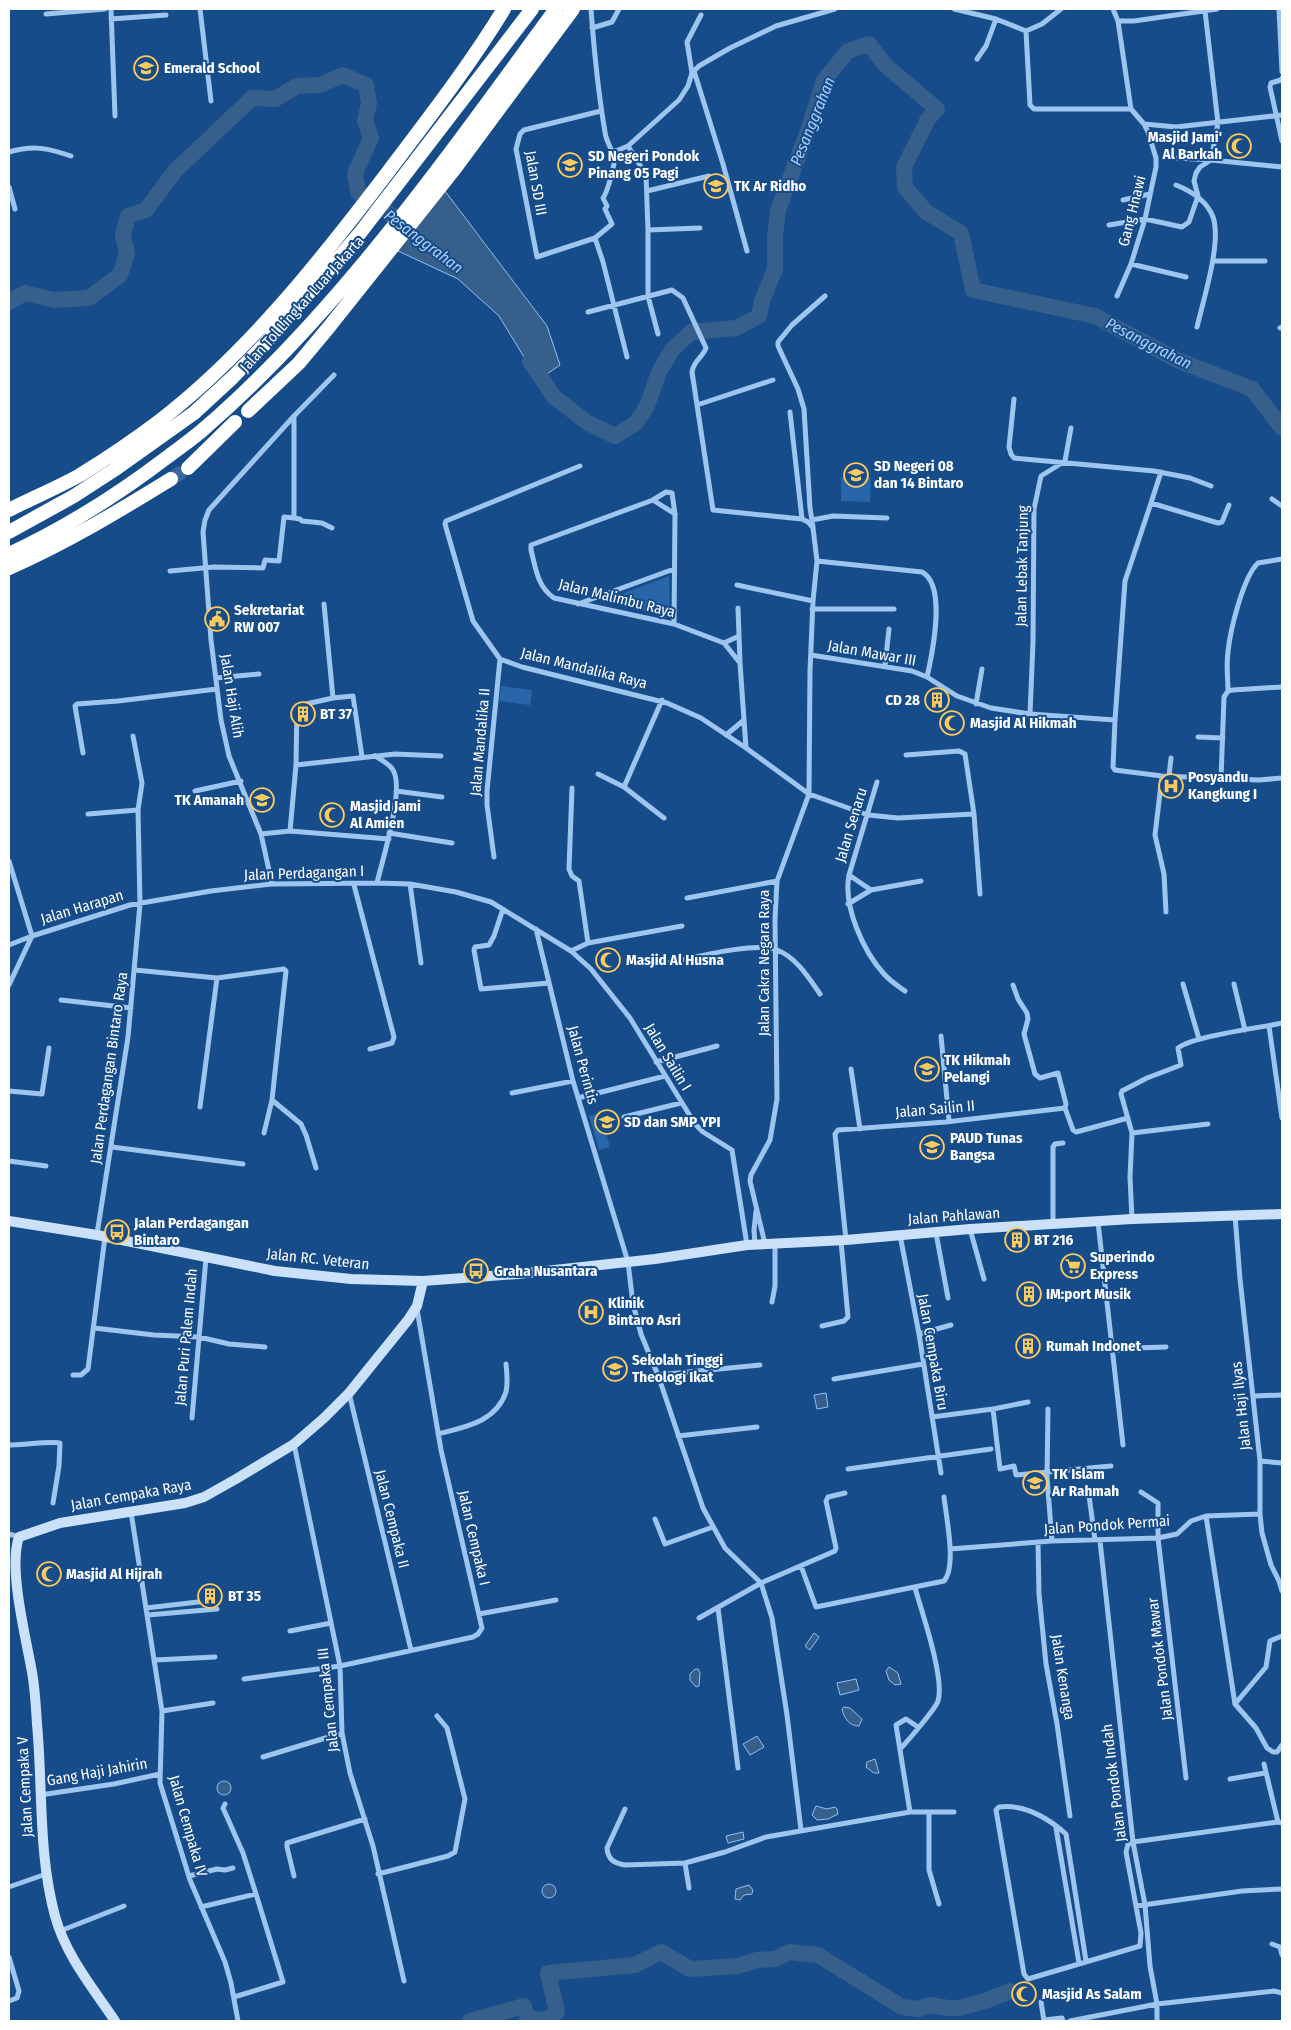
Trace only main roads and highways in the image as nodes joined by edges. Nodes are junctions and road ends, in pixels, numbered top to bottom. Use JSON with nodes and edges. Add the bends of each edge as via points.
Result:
{"nodes":[{"id":1,"x":504,"y":9,"type":"edge"},
{"id":2,"x":532,"y":9,"type":"edge"},
{"id":3,"x":556,"y":9,"type":"edge"},
{"id":4,"x":573,"y":9,"type":"edge"},
{"id":5,"x":381,"y":251,"type":"junction"},
{"id":6,"x":301,"y":279,"type":"junction"},
{"id":7,"x":320,"y":282,"type":"junction"},
{"id":8,"x":248,"y":411,"type":"dead end"},
{"id":9,"x":235,"y":422,"type":"dead end"},
{"id":10,"x":188,"y":468,"type":"tunnel mouth"},
{"id":11,"x":171,"y":479,"type":"tunnel mouth"},
{"id":12,"x":9,"y":510,"type":"edge"},
{"id":13,"x":9,"y":532,"type":"edge"},
{"id":14,"x":9,"y":554,"type":"edge"},
{"id":15,"x":9,"y":568,"type":"edge"},
{"id":16,"x":1282,"y":1214,"type":"edge"},
{"id":17,"x":9,"y":1220,"type":"edge"},
{"id":18,"x":628,"y":1262,"type":"joint"},
{"id":19,"x":423,"y":1281,"type":"junction"},
{"id":20,"x":19,"y":1537,"type":"joint"},
{"id":21,"x":115,"y":2021,"type":"edge"}],
"edges":[{"from":1,"to":6,"type":"highway","via":[[413,140],[347,226]]},
{"from":2,"to":7,"type":"highway","name":"Jalan Tol Lingkar Luar Jakarta"},
{"from":3,"to":5,"type":"highway","name":"Jalan Tol Lingkar Luar Jakarta"},
{"from":4,"to":5,"type":"highway","via":[[453,171]]},
{"from":5,"to":8,"type":"highway","via":[[299,363]]},
{"from":5,"to":14,"type":"highway","name":"Jalan Tol Lingkar Luar Jakarta","via":[[205,428],[122,491],[38,541]]},
{"from":6,"to":7,"type":"highway"},
{"from":6,"to":12,"type":"highway","via":[[282,304],[212,376],[158,422],[79,475]]},
{"from":7,"to":13,"type":"highway","name":"Jalan Tol Lingkar Luar Jakarta","via":[[264,345],[194,413],[74,496]]},
{"from":9,"to":10,"type":"highway"},
{"from":11,"to":15,"type":"highway","via":[[107,518]]},
{"from":16,"to":18,"type":"main road","name":"Jalan Pahlawan","via":[[1132,1219],[844,1241],[760,1244]]},
{"from":17,"to":19,"type":"main road","name":"Jalan RC. Veteran","via":[[275,1271],[351,1279]]},
{"from":18,"to":19,"type":"main road","name":"Jalan RC. Veteran"},
{"from":19,"to":20,"type":"main road","name":"Jalan Cempaka Raya","via":[[408,1320],[349,1393],[294,1444],[204,1497],[185,1503],[60,1523]]},
{"from":20,"to":21,"type":"main road","name":"Jalan Cempaka V","via":[[16,1545],[18,1595],[38,1727],[46,1874],[60,1931],[70,1955]]}]}
